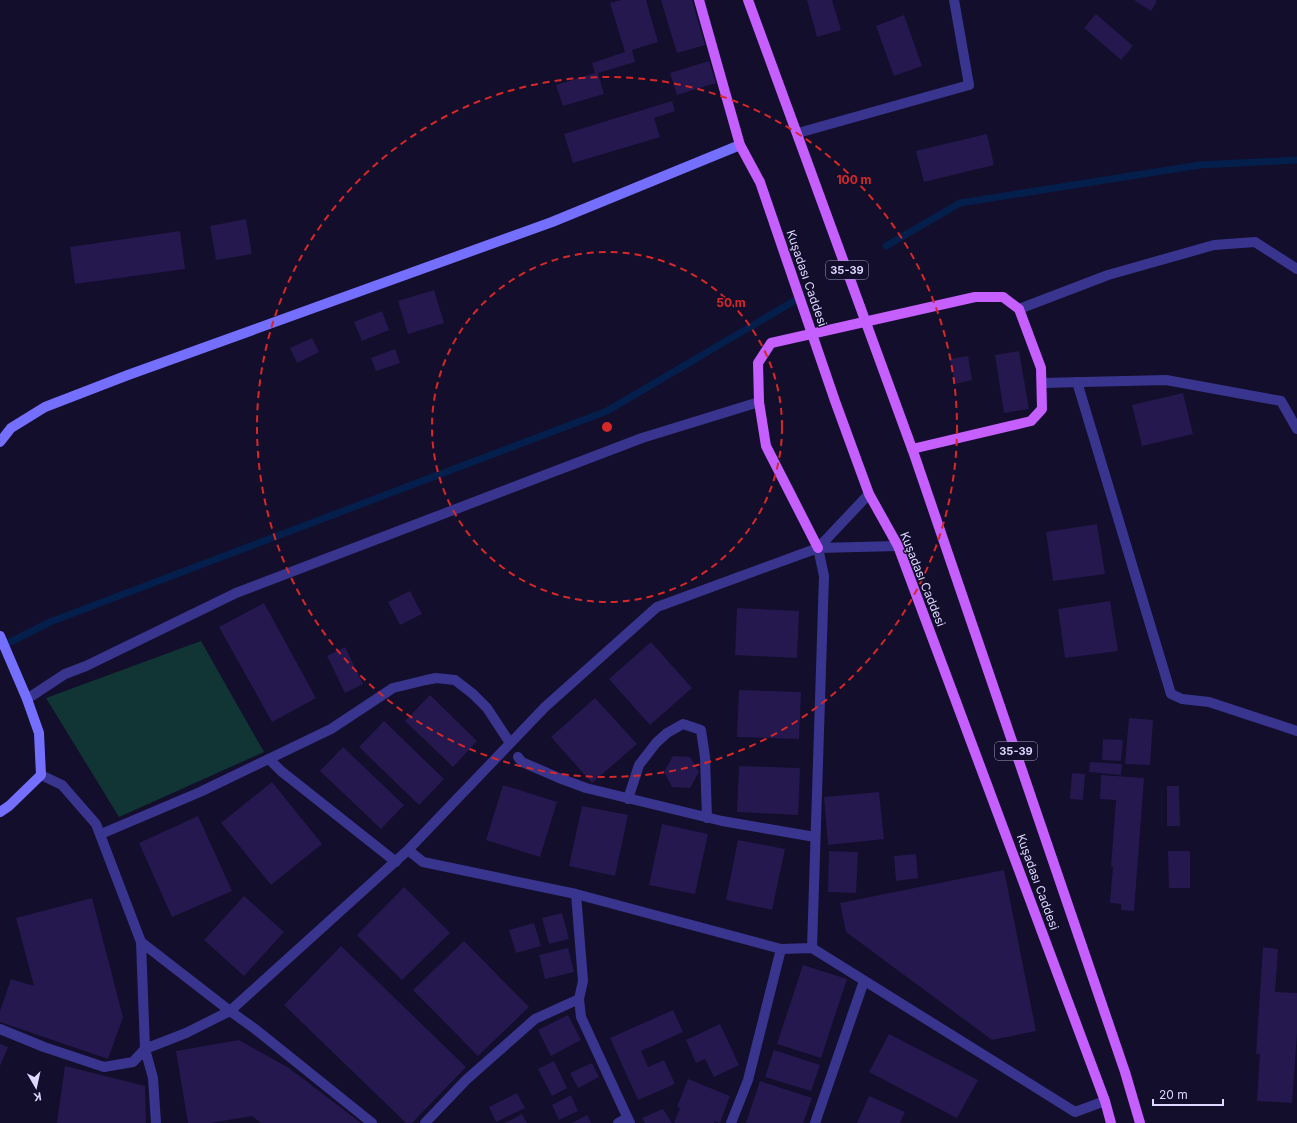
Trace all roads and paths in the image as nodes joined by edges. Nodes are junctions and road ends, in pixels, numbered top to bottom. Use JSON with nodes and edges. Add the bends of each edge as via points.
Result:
{"nodes":[{"id":1,"x":699,"y":0,"type":"edge"},
{"id":2,"x":748,"y":0,"type":"edge"},
{"id":3,"x":954,"y":0,"type":"edge"},
{"id":4,"x":798,"y":133,"type":"junction"},
{"id":5,"x":740,"y":145,"type":"junction"},
{"id":6,"x":1297,"y":269,"type":"edge"},
{"id":7,"x":1018,"y":309,"type":"junction"},
{"id":8,"x":1076,"y":382,"type":"junction"},
{"id":9,"x":1042,"y":383,"type":"junction"},
{"id":10,"x":759,"y":402,"type":"junction"},
{"id":11,"x":1297,"y":429,"type":"edge"},
{"id":12,"x":0,"y":442,"type":"edge"},
{"id":13,"x":912,"y":449,"type":"junction"},
{"id":14,"x":869,"y":494,"type":"junction"},
{"id":15,"x":898,"y":546,"type":"junction"},
{"id":16,"x":818,"y":548,"type":"junction"},
{"id":17,"x":0,"y":636,"type":"edge"},
{"id":18,"x":27,"y":698,"type":"junction"},
{"id":19,"x":1297,"y":730,"type":"edge"},
{"id":20,"x":510,"y":743,"type":"junction"},
{"id":21,"x":518,"y":757,"type":"dead end"},
{"id":22,"x":269,"y":759,"type":"junction"},
{"id":23,"x":40,"y":775,"type":"junction"},
{"id":24,"x":628,"y":798,"type":"junction"},
{"id":25,"x":0,"y":812,"type":"edge"},
{"id":26,"x":707,"y":818,"type":"junction"},
{"id":27,"x":101,"y":834,"type":"junction"},
{"id":28,"x":815,"y":837,"type":"junction"},
{"id":29,"x":408,"y":850,"type":"junction"},
{"id":30,"x":396,"y":862,"type":"junction"},
{"id":31,"x":576,"y":894,"type":"junction"},
{"id":32,"x":141,"y":942,"type":"junction"},
{"id":33,"x":812,"y":948,"type":"junction"},
{"id":34,"x":781,"y":949,"type":"junction"},
{"id":35,"x":864,"y":981,"type":"junction"},
{"id":36,"x":579,"y":999,"type":"junction"},
{"id":37,"x":230,"y":1011,"type":"junction"},
{"id":38,"x":0,"y":1029,"type":"edge"},
{"id":39,"x":145,"y":1048,"type":"junction"},
{"id":40,"x":1105,"y":1101,"type":"junction"},
{"id":41,"x":629,"y":1120,"type":"edge"},
{"id":42,"x":156,"y":1123,"type":"edge"},
{"id":43,"x":372,"y":1123,"type":"edge"},
{"id":44,"x":425,"y":1123,"type":"edge"},
{"id":45,"x":618,"y":1123,"type":"edge"},
{"id":46,"x":731,"y":1123,"type":"edge"},
{"id":47,"x":815,"y":1123,"type":"edge"},
{"id":48,"x":1110,"y":1123,"type":"edge"},
{"id":49,"x":1140,"y":1123,"type":"edge"}],
"edges":[{"from":1,"to":5,"type":"main road","name":"Kuşadası Caddesi","number":"35-39"},
{"from":2,"to":4,"type":"main road","name":"Kuşadası Caddesi","number":"35-39"},
{"from":3,"to":4,"type":"street","via":[[969,85]]},
{"from":4,"to":13,"type":"main road","name":"Kuşadası Caddesi","number":"35-39"},
{"from":5,"to":12,"type":"main road","via":[[552,222],[128,374],[45,407],[11,428]]},
{"from":5,"to":14,"type":"main road","name":"Kuşadası Caddesi","number":"35-39","via":[[760,182]]},
{"from":6,"to":7,"type":"street","via":[[1255,242],[1214,244],[1108,276]]},
{"from":7,"to":9,"type":"main road","via":[[1041,368]]},
{"from":7,"to":10,"type":"main road","via":[[1003,296],[975,297],[771,343],[758,363]]},
{"from":8,"to":9,"type":"street"},
{"from":8,"to":11,"type":"street","via":[[1166,380],[1281,401]]},
{"from":8,"to":19,"type":"street","via":[[1171,694],[1182,699],[1209,702]]},
{"from":9,"to":13,"type":"main road","via":[[1042,409],[1031,421]]},
{"from":10,"to":16,"type":"main road","via":[[766,446]]},
{"from":10,"to":18,"type":"street","via":[[642,438],[236,593],[65,674]]},
{"from":13,"to":49,"type":"main road","name":"Kuşadası Caddesi","number":"35-39","via":[[1125,1072]]},
{"from":14,"to":15,"type":"main road","name":"Kuşadası Caddesi","number":"35-39"},
{"from":14,"to":16,"type":"street"},
{"from":15,"to":16,"type":"street"},
{"from":15,"to":40,"type":"main road","name":"Kuşadası Caddesi","number":"35-39"},
{"from":16,"to":20,"type":"street","via":[[657,607]]},
{"from":16,"to":28,"type":"street","via":[[824,576]]},
{"from":17,"to":18,"type":"main road"},
{"from":18,"to":23,"type":"main road","via":[[39,733]]},
{"from":20,"to":22,"type":"street","via":[[487,708],[473,694],[455,680],[436,678],[393,688],[331,729]]},
{"from":20,"to":29,"type":"street"},
{"from":21,"to":24,"type":"street","via":[[522,762],[559,778],[586,788]]},
{"from":22,"to":27,"type":"street","via":[[200,792]]},
{"from":22,"to":30,"type":"street"},
{"from":23,"to":25,"type":"main road"},
{"from":23,"to":27,"type":"street","via":[[62,786],[96,824]]},
{"from":24,"to":26,"type":"street"},
{"from":24,"to":26,"type":"street","via":[[639,765],[656,743],[683,724],[701,730],[705,757]]},
{"from":26,"to":28,"type":"street"},
{"from":27,"to":32,"type":"street"},
{"from":28,"to":33,"type":"street"},
{"from":29,"to":30,"type":"street"},
{"from":29,"to":31,"type":"street","via":[[423,862]]},
{"from":30,"to":37,"type":"street"},
{"from":31,"to":34,"type":"street"},
{"from":31,"to":36,"type":"street","via":[[582,981]]},
{"from":32,"to":37,"type":"street"},
{"from":32,"to":39,"type":"street"},
{"from":33,"to":34,"type":"street"},
{"from":33,"to":35,"type":"street"},
{"from":34,"to":46,"type":"street","via":[[748,1080]]},
{"from":35,"to":40,"type":"street","via":[[1075,1112]]},
{"from":35,"to":47,"type":"street"},
{"from":36,"to":41,"type":"street","via":[[581,1017]]},
{"from":36,"to":44,"type":"street","via":[[535,1019],[466,1080]]},
{"from":37,"to":39,"type":"street","via":[[186,1033]]},
{"from":37,"to":43,"type":"street"},
{"from":38,"to":39,"type":"street","via":[[104,1067],[133,1062]]},
{"from":39,"to":42,"type":"street","via":[[153,1078]]},
{"from":40,"to":48,"type":"main road","name":"Kuşadası Caddesi","number":"35-39"},
{"from":41,"to":45,"type":"street"}]}
